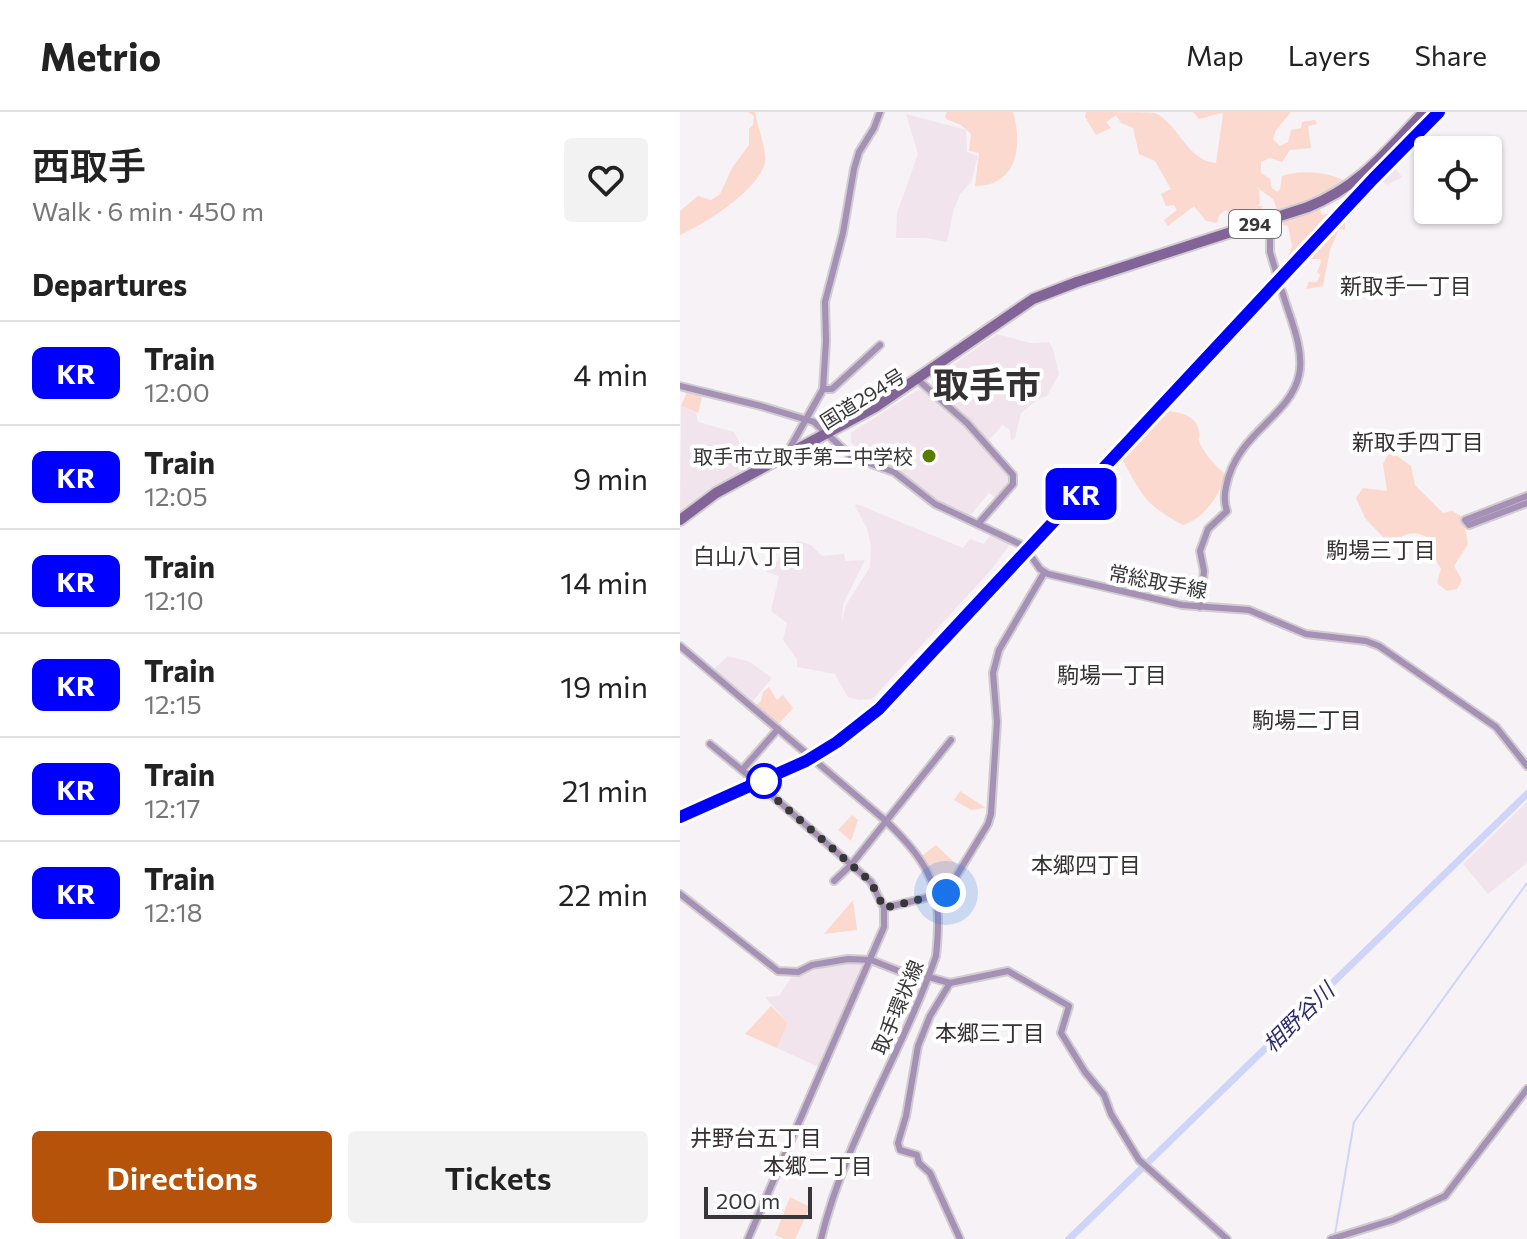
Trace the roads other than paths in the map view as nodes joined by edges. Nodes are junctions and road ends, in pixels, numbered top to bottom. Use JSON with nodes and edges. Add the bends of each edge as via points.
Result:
{"nodes":[{"id":1,"x":880,"y":112,"type":"edge"},
{"id":2,"x":1424,"y":112,"type":"edge"},
{"id":3,"x":1270,"y":219,"type":"junction"},
{"id":4,"x":1276,"y":272,"type":"tunnel mouth"},
{"id":5,"x":1282,"y":291,"type":"tunnel mouth"},
{"id":6,"x":880,"y":345,"type":"dead end"},
{"id":7,"x":919,"y":380,"type":"junction"},
{"id":8,"x":680,"y":386,"type":"edge"},
{"id":9,"x":823,"y":389,"type":"junction"},
{"id":10,"x":806,"y":419,"type":"junction"},
{"id":11,"x":831,"y":436,"type":"junction"},
{"id":12,"x":787,"y":457,"type":"junction"},
{"id":13,"x":1527,"y":496,"type":"edge"},
{"id":14,"x":1527,"y":503,"type":"edge"},
{"id":15,"x":680,"y":520,"type":"edge"},
{"id":16,"x":978,"y":524,"type":"junction"},
{"id":17,"x":680,"y":526,"type":"edge"},
{"id":18,"x":1044,"y":573,"type":"junction"},
{"id":19,"x":1200,"y":607,"type":"junction"},
{"id":20,"x":680,"y":646,"type":"edge"},
{"id":21,"x":778,"y":729,"type":"junction"},
{"id":22,"x":951,"y":740,"type":"dead end"},
{"id":23,"x":710,"y":744,"type":"dead end"},
{"id":24,"x":1527,"y":766,"type":"edge"},
{"id":25,"x":742,"y":770,"type":"junction"},
{"id":26,"x":754,"y":780,"type":"dead end"},
{"id":27,"x":761,"y":786,"type":"dead end"},
{"id":28,"x":886,"y":821,"type":"junction"},
{"id":29,"x":851,"y":865,"type":"junction"},
{"id":30,"x":834,"y":881,"type":"dead end"},
{"id":31,"x":680,"y":894,"type":"edge"},
{"id":32,"x":936,"y":895,"type":"junction"},
{"id":33,"x":884,"y":908,"type":"junction"},
{"id":34,"x":871,"y":960,"type":"junction"},
{"id":35,"x":929,"y":977,"type":"junction"},
{"id":36,"x":950,"y":983,"type":"junction"},
{"id":37,"x":1527,"y":1089,"type":"edge"},
{"id":38,"x":1333,"y":1238,"type":"edge"},
{"id":39,"x":748,"y":1239,"type":"edge"},
{"id":40,"x":821,"y":1239,"type":"edge"},
{"id":41,"x":960,"y":1239,"type":"edge"},
{"id":42,"x":1227,"y":1239,"type":"edge"}],
"edges":[{"from":1,"to":9,"type":"street","via":[[854,169],[825,302]]},
{"from":2,"to":3,"type":"highway","name":"国道294号","number":"294","via":[[1353,184],[1322,202]]},
{"from":3,"to":4,"type":"street"},
{"from":3,"to":7,"type":"highway","name":"国道294号","number":"294","via":[[1058,289]]},
{"from":5,"to":19,"type":"street","via":[[1301,364],[1299,378],[1289,398],[1248,439],[1231,468],[1227,511],[1208,529],[1200,551]]},
{"from":6,"to":9,"type":"street","via":[[832,389]]},
{"from":7,"to":11,"type":"highway","name":"国道294号","number":"294"},
{"from":7,"to":16,"type":"street","via":[[1013,475],[1013,484]]},
{"from":8,"to":10,"type":"street"},
{"from":9,"to":10,"type":"street"},
{"from":10,"to":11,"type":"street"},
{"from":10,"to":12,"type":"street"},
{"from":11,"to":12,"type":"highway","name":"国道294号","number":"294"},
{"from":11,"to":16,"type":"street","via":[[852,457],[899,475],[929,501]]},
{"from":11,"to":17,"type":"highway","name":"国道294号","number":"294","via":[[719,496]]},
{"from":12,"to":15,"type":"highway","name":"国道294号","number":"294","via":[[716,493]]},
{"from":13,"to":14,"type":"street","via":[[1465,520],[1469,525]]},
{"from":16,"to":18,"type":"street","via":[[1024,546]]},
{"from":18,"to":19,"type":"street","name":"常総取手線"},
{"from":18,"to":32,"type":"street","via":[[999,650],[993,673],[997,722],[988,824],[946,893]]},
{"from":19,"to":24,"type":"street","name":"常総取手線","via":[[1249,610],[1306,634],[1379,646],[1496,727]]},
{"from":20,"to":21,"type":"street","name":"取手環状線"},
{"from":21,"to":25,"type":"street"},
{"from":21,"to":28,"type":"street","name":"取手環状線"},
{"from":22,"to":28,"type":"street"},
{"from":23,"to":25,"type":"street"},
{"from":25,"to":26,"type":"street"},
{"from":27,"to":29,"type":"street"},
{"from":28,"to":29,"type":"street"},
{"from":28,"to":32,"type":"street","name":"取手環状線","via":[[916,850]]},
{"from":29,"to":30,"type":"street"},
{"from":29,"to":33,"type":"street","via":[[871,882]]},
{"from":31,"to":34,"type":"street","via":[[778,971]]},
{"from":32,"to":33,"type":"street"},
{"from":32,"to":35,"type":"street","name":"取手環状線","via":[[939,929]]},
{"from":33,"to":34,"type":"street","via":[[884,927]]},
{"from":34,"to":35,"type":"street"},
{"from":34,"to":39,"type":"street"},
{"from":35,"to":36,"type":"street"},
{"from":35,"to":40,"type":"street","name":"取手環状線","via":[[853,1149]]},
{"from":36,"to":41,"type":"street","via":[[918,1046],[898,1143],[900,1150],[917,1155],[930,1173]]},
{"from":36,"to":42,"type":"street","via":[[1008,971],[1069,1006],[1061,1033],[1104,1095],[1141,1163]]},
{"from":37,"to":38,"type":"street","via":[[1445,1196],[1393,1220]]}]}
